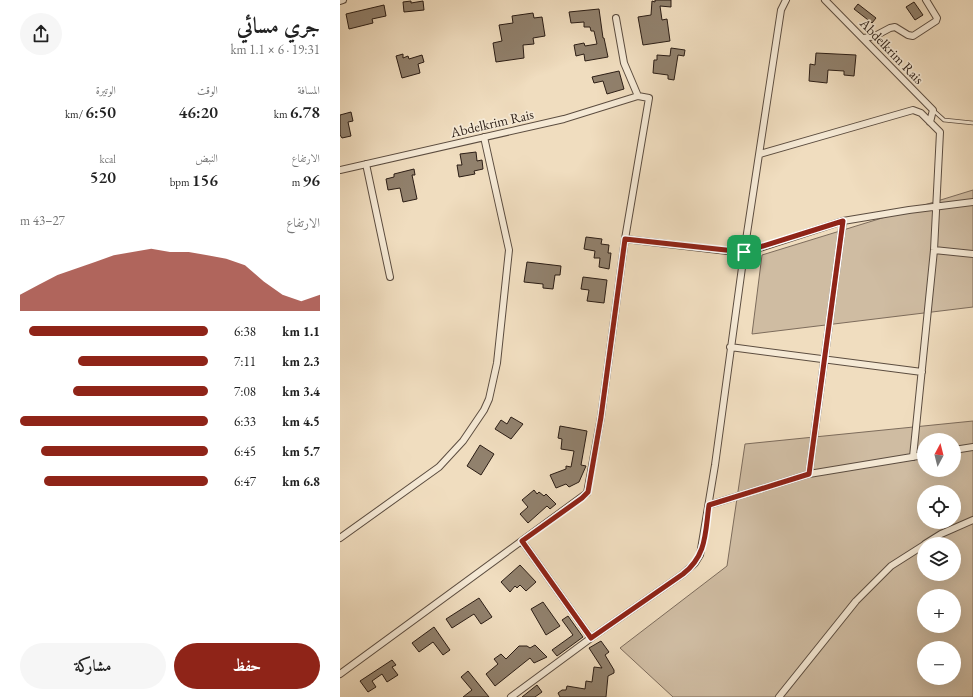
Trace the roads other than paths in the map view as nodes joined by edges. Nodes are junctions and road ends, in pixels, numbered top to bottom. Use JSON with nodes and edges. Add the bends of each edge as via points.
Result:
{"nodes":[{"id":1,"x":343,"y":0,"type":"edge"},
{"id":2,"x":786,"y":0,"type":"edge"},
{"id":3,"x":825,"y":0,"type":"edge"},
{"id":4,"x":926,"y":0,"type":"edge"},
{"id":5,"x":340,"y":1,"type":"edge"},
{"id":6,"x":616,"y":18,"type":"dead end"},
{"id":7,"x":864,"y":38,"type":"junction"},
{"id":8,"x":638,"y":96,"type":"junction"},
{"id":9,"x":934,"y":111,"type":"junction"},
{"id":10,"x":930,"y":122,"type":"junction"},
{"id":11,"x":973,"y":122,"type":"edge"},
{"id":12,"x":484,"y":137,"type":"junction"},
{"id":13,"x":760,"y":154,"type":"junction"},
{"id":14,"x":366,"y":164,"type":"junction"},
{"id":15,"x":340,"y":170,"type":"edge"},
{"id":16,"x":973,"y":202,"type":"edge"},
{"id":17,"x":935,"y":207,"type":"junction"},
{"id":18,"x":843,"y":221,"type":"junction"},
{"id":19,"x":625,"y":239,"type":"junction"},
{"id":20,"x":934,"y":250,"type":"junction"},
{"id":21,"x":744,"y":252,"type":"junction"},
{"id":22,"x":973,"y":254,"type":"edge"},
{"id":23,"x":390,"y":277,"type":"dead end"},
{"id":24,"x":730,"y":346,"type":"junction"},
{"id":25,"x":825,"y":359,"type":"junction"},
{"id":26,"x":922,"y":372,"type":"junction"},
{"id":27,"x":973,"y":447,"type":"edge"},
{"id":28,"x":961,"y":449,"type":"edge"},
{"id":29,"x":917,"y":456,"type":"edge"},
{"id":30,"x":913,"y":457,"type":"junction"},
{"id":31,"x":809,"y":474,"type":"junction"},
{"id":32,"x":709,"y":505,"type":"junction"},
{"id":33,"x":973,"y":520,"type":"edge"},
{"id":34,"x":936,"y":537,"type":"edge"},
{"id":35,"x":340,"y":538,"type":"edge"},
{"id":36,"x":522,"y":541,"type":"junction"},
{"id":37,"x":917,"y":549,"type":"edge"},
{"id":38,"x":591,"y":638,"type":"junction"},
{"id":39,"x":340,"y":674,"type":"edge"},
{"id":40,"x":511,"y":697,"type":"edge"},
{"id":41,"x":779,"y":697,"type":"edge"}],
"edges":[{"from":1,"to":5,"type":"street"},
{"from":2,"to":13,"type":"street","via":[[782,10]]},
{"from":3,"to":7,"type":"street","name":"Abdelkrim Rais"},
{"from":4,"to":7,"type":"street","via":[[937,18],[917,35],[908,36],[895,27]]},
{"from":6,"to":8,"type":"street","via":[[624,63]]},
{"from":7,"to":9,"type":"street","name":"Abdelkrim Rais"},
{"from":8,"to":12,"type":"street","name":"Abdelkrim Rais","via":[[564,119]]},
{"from":8,"to":19,"type":"street","name":"Abdelkrim Rais","via":[[649,98]]},
{"from":9,"to":10,"type":"street"},
{"from":9,"to":11,"type":"lane","via":[[944,120]]},
{"from":10,"to":13,"type":"street","via":[[921,113],[913,110]]},
{"from":10,"to":17,"type":"street","via":[[940,132]]},
{"from":12,"to":14,"type":"street","name":"Abdelkrim Rais"},
{"from":12,"to":35,"type":"street","via":[[510,250],[497,363],[489,399],[463,441],[439,467]]},
{"from":13,"to":21,"type":"street"},
{"from":14,"to":15,"type":"street","name":"Abdelkrim Rais"},
{"from":14,"to":23,"type":"street"},
{"from":16,"to":17,"type":"street"},
{"from":17,"to":18,"type":"street"},
{"from":17,"to":20,"type":"street"},
{"from":18,"to":21,"type":"street"},
{"from":18,"to":25,"type":"street"},
{"from":19,"to":21,"type":"street"},
{"from":19,"to":36,"type":"street","via":[[588,492]]},
{"from":20,"to":22,"type":"street"},
{"from":20,"to":26,"type":"street"},
{"from":21,"to":24,"type":"street"},
{"from":24,"to":25,"type":"street"},
{"from":24,"to":32,"type":"street"},
{"from":25,"to":26,"type":"street"},
{"from":25,"to":31,"type":"street"},
{"from":26,"to":30,"type":"street"},
{"from":27,"to":28,"type":"street"},
{"from":29,"to":30,"type":"street"},
{"from":30,"to":31,"type":"street"},
{"from":31,"to":32,"type":"street"},
{"from":32,"to":38,"type":"street","via":[[702,550],[695,563]]},
{"from":33,"to":34,"type":"street"},
{"from":36,"to":38,"type":"street"},
{"from":36,"to":39,"type":"street"},
{"from":37,"to":41,"type":"street","via":[[891,566],[856,601]]},
{"from":38,"to":40,"type":"street"}]}
